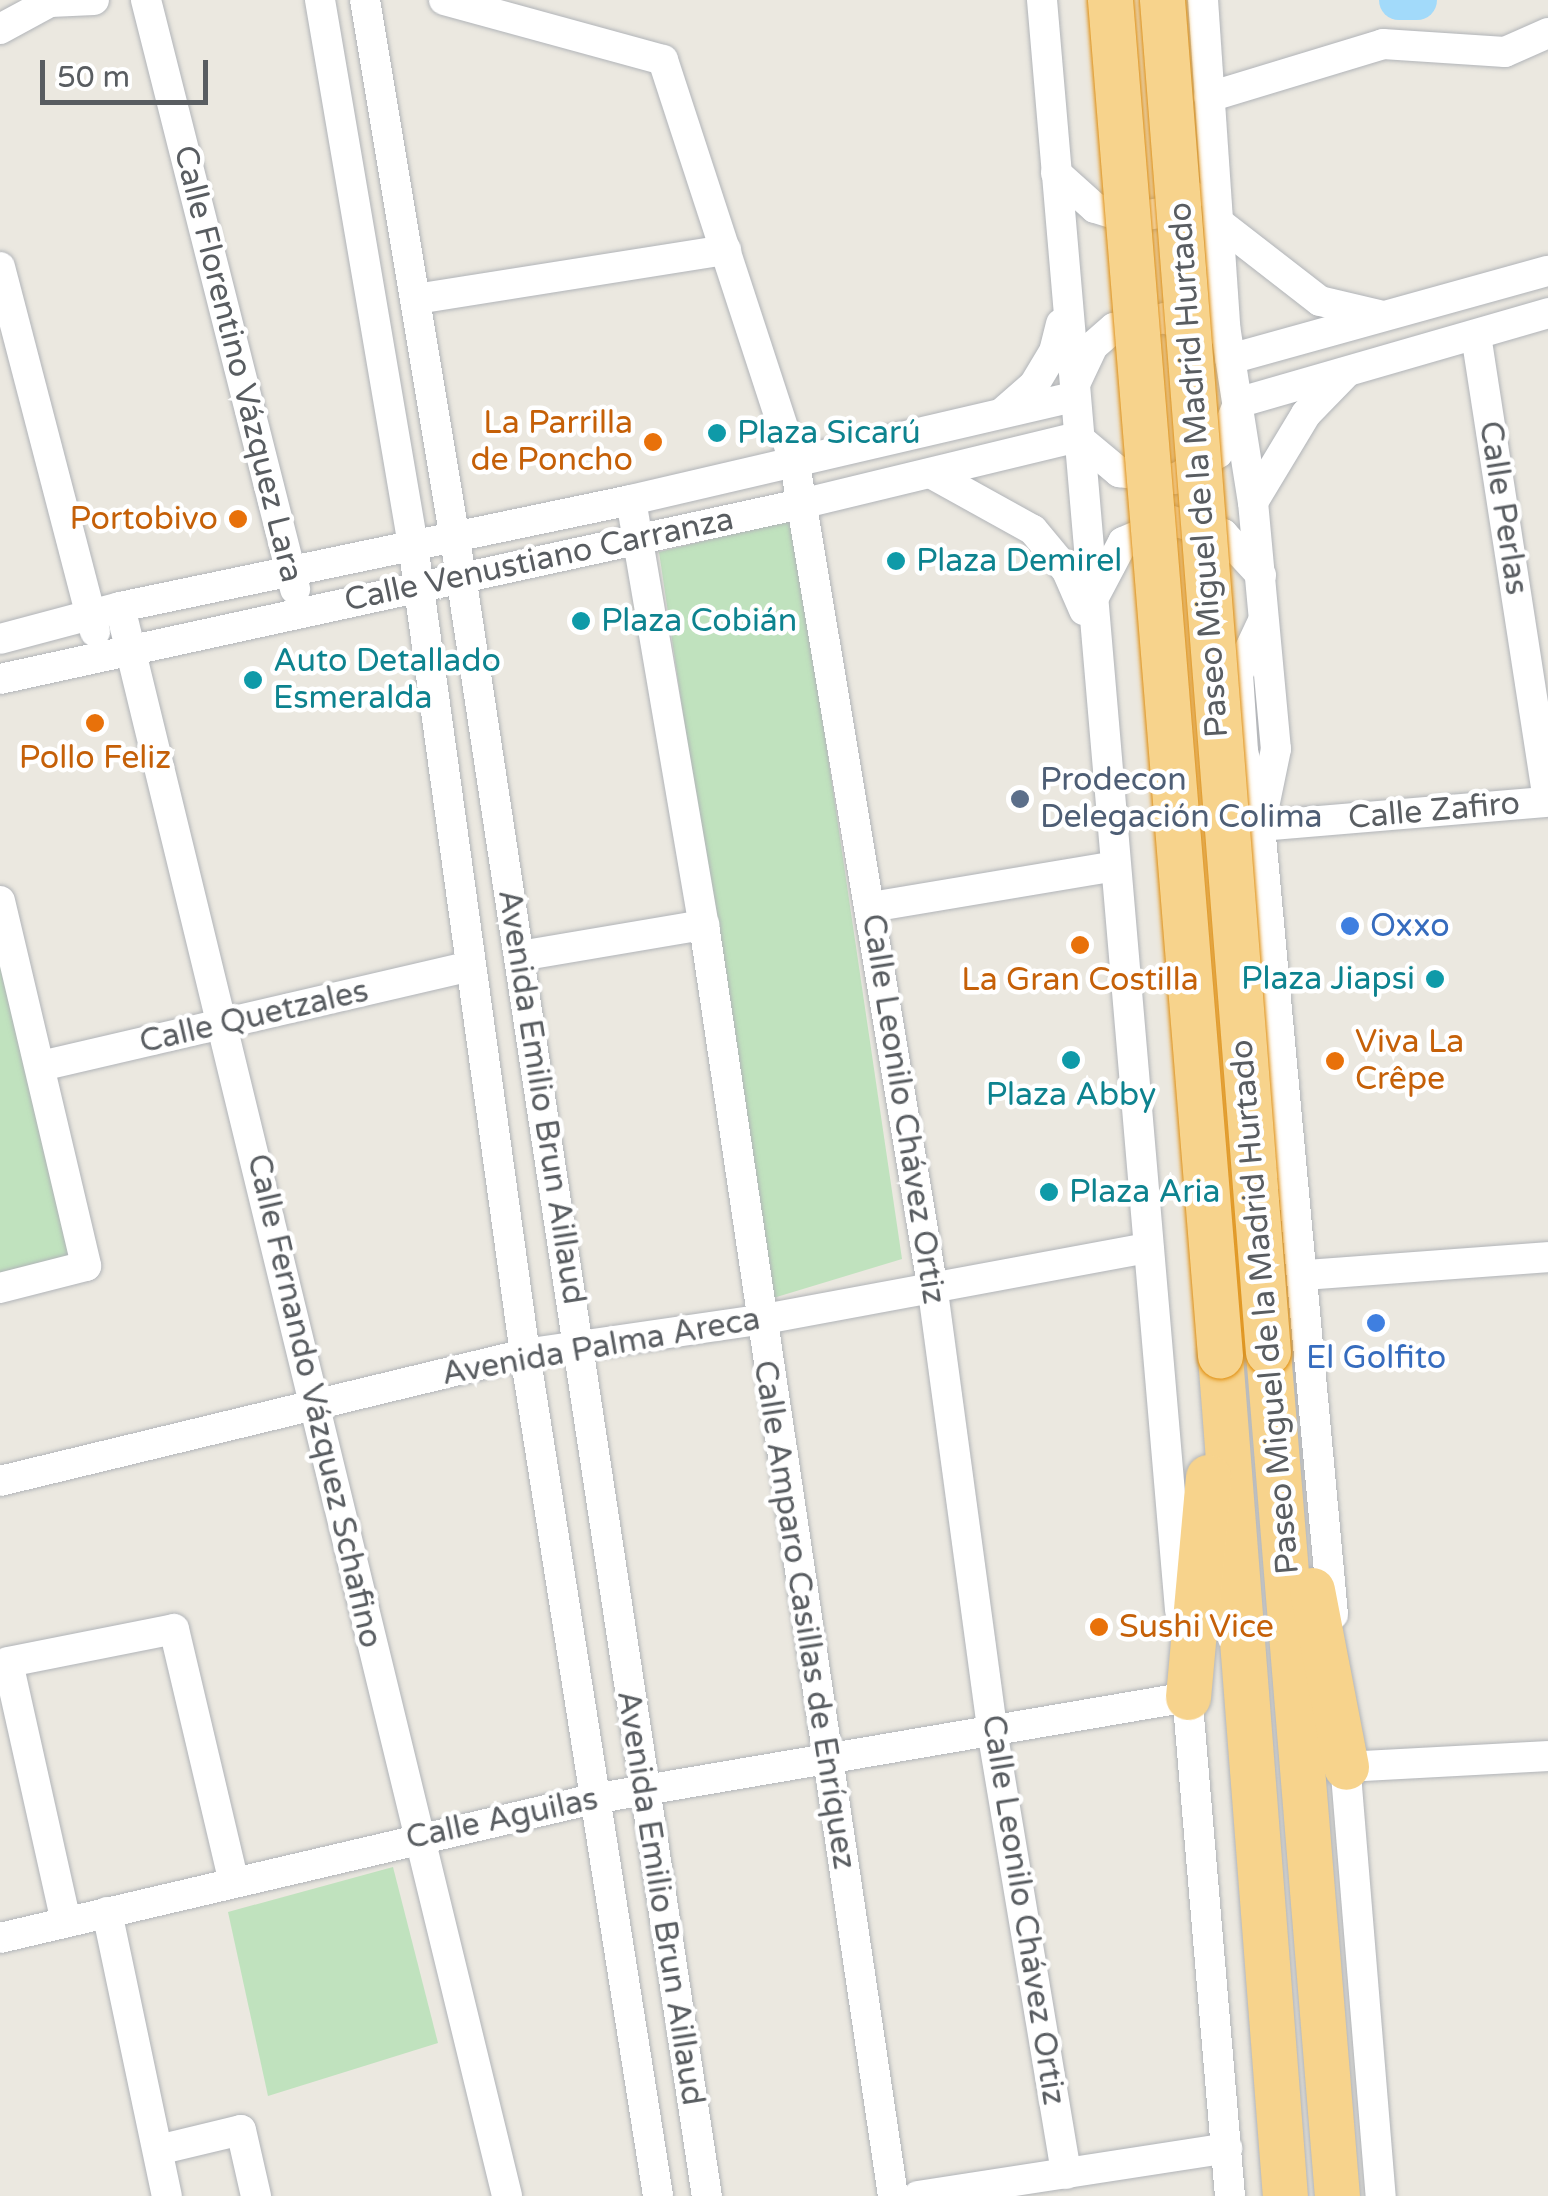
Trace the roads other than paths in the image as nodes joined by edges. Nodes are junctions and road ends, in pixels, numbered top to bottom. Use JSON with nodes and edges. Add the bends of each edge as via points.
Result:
{"nodes":[{"id":1,"x":94,"y":0,"type":"edge"},
{"id":2,"x":146,"y":0,"type":"edge"},
{"id":3,"x":320,"y":0,"type":"edge"},
{"id":4,"x":365,"y":0,"type":"edge"},
{"id":5,"x":444,"y":0,"type":"edge"},
{"id":6,"x":1110,"y":0,"type":"edge"},
{"id":7,"x":1189,"y":3,"type":"edge"},
{"id":8,"x":1043,"y":11,"type":"edge"},
{"id":9,"x":0,"y":30,"type":"edge"},
{"id":10,"x":1546,"y":41,"type":"edge"},
{"id":11,"x":1209,"y":97,"type":"junction"},
{"id":12,"x":1213,"y":147,"type":"junction"},
{"id":13,"x":1056,"y":173,"type":"junction"},
{"id":14,"x":1218,"y":222,"type":"junction"},
{"id":15,"x":726,"y":250,"type":"junction"},
{"id":16,"x":0,"y":267,"type":"edge"},
{"id":17,"x":1548,"y":271,"type":"edge"},
{"id":18,"x":416,"y":299,"type":"junction"},
{"id":19,"x":1066,"y":306,"type":"junction"},
{"id":20,"x":1548,"y":313,"type":"edge"},
{"id":21,"x":1382,"y":316,"type":"junction"},
{"id":22,"x":1476,"y":335,"type":"junction"},
{"id":23,"x":1230,"y":359,"type":"junction"},
{"id":24,"x":1344,"y":374,"type":"junction"},
{"id":25,"x":1074,"y":397,"type":"junction"},
{"id":26,"x":1237,"y":402,"type":"junction"},
{"id":27,"x":995,"y":418,"type":"junction"},
{"id":28,"x":1077,"y":436,"type":"junction"},
{"id":29,"x":795,"y":464,"type":"junction"},
{"id":30,"x":932,"y":474,"type":"junction"},
{"id":31,"x":630,"y":500,"type":"junction"},
{"id":32,"x":1253,"y":502,"type":"junction"},
{"id":33,"x":805,"y":504,"type":"junction"},
{"id":34,"x":455,"y":537,"type":"junction"},
{"id":35,"x":638,"y":538,"type":"junction"},
{"id":36,"x":413,"y":545,"type":"junction"},
{"id":37,"x":291,"y":570,"type":"junction"},
{"id":38,"x":1261,"y":575,"type":"junction"},
{"id":39,"x":461,"y":576,"type":"junction"},
{"id":40,"x":418,"y":585,"type":"junction"},
{"id":41,"x":1092,"y":604,"type":"junction"},
{"id":42,"x":105,"y":611,"type":"junction"},
{"id":43,"x":299,"y":611,"type":"junction"},
{"id":44,"x":1094,"y":636,"type":"junction"},
{"id":45,"x":0,"y":639,"type":"edge"},
{"id":46,"x":130,"y":647,"type":"junction"},
{"id":47,"x":100,"y":654,"type":"junction"},
{"id":48,"x":0,"y":679,"type":"edge"},
{"id":49,"x":1548,"y":800,"type":"edge"},
{"id":50,"x":1260,"y":826,"type":"junction"},
{"id":51,"x":1115,"y":866,"type":"junction"},
{"id":52,"x":0,"y":902,"type":"edge"},
{"id":53,"x":871,"y":907,"type":"junction"},
{"id":54,"x":704,"y":925,"type":"junction"},
{"id":55,"x":520,"y":956,"type":"junction"},
{"id":56,"x":468,"y":967,"type":"junction"},
{"id":57,"x":227,"y":1025,"type":"junction"},
{"id":58,"x":40,"y":1066,"type":"junction"},
{"id":59,"x":1148,"y":1248,"type":"junction"},
{"id":60,"x":1548,"y":1257,"type":"edge"},
{"id":61,"x":1305,"y":1276,"type":"junction"},
{"id":62,"x":932,"y":1284,"type":"junction"},
{"id":63,"x":0,"y":1288,"type":"edge"},
{"id":64,"x":759,"y":1320,"type":"junction"},
{"id":65,"x":578,"y":1346,"type":"junction"},
{"id":66,"x":1268,"y":1352,"type":"junction"},
{"id":67,"x":525,"y":1354,"type":"junction"},
{"id":68,"x":1220,"y":1356,"type":"junction"},
{"id":69,"x":314,"y":1405,"type":"junction"},
{"id":70,"x":0,"y":1481,"type":"edge"},
{"id":71,"x":1188,"y":1697,"type":"junction"},
{"id":72,"x":992,"y":1730,"type":"junction"},
{"id":73,"x":1548,"y":1756,"type":"edge"},
{"id":74,"x":826,"y":1757,"type":"junction"},
{"id":75,"x":1346,"y":1767,"type":"junction"},
{"id":76,"x":641,"y":1790,"type":"junction"},
{"id":77,"x":593,"y":1798,"type":"junction"},
{"id":78,"x":415,"y":1838,"type":"junction"},
{"id":79,"x":234,"y":1882,"type":"junction"},
{"id":80,"x":107,"y":1912,"type":"junction"},
{"id":81,"x":66,"y":1922,"type":"junction"},
{"id":82,"x":0,"y":1938,"type":"edge"},
{"id":83,"x":1274,"y":2060,"type":"junction"},
{"id":84,"x":1227,"y":2148,"type":"junction"},
{"id":85,"x":158,"y":2150,"type":"junction"},
{"id":86,"x":1066,"y":2174,"type":"junction"},
{"id":87,"x":168,"y":2196,"type":"edge"},
{"id":88,"x":256,"y":2196,"type":"edge"},
{"id":89,"x":508,"y":2196,"type":"edge"},
{"id":90,"x":658,"y":2196,"type":"edge"},
{"id":91,"x":706,"y":2196,"type":"edge"},
{"id":92,"x":893,"y":2196,"type":"edge"},
{"id":93,"x":918,"y":2196,"type":"edge"},
{"id":94,"x":1230,"y":2196,"type":"edge"},
{"id":95,"x":1268,"y":2196,"type":"edge"},
{"id":96,"x":1285,"y":2196,"type":"edge"},
{"id":97,"x":1337,"y":2196,"type":"edge"},
{"id":98,"x":1381,"y":2196,"type":"edge"}],
"edges":[{"from":1,"to":9,"type":"street","via":[[50,2]]},
{"from":2,"to":37,"type":"street","name":"Calle Florentino Vázquez Lara"},
{"from":3,"to":36,"type":"street","name":"Avenida Emilio Brun Aillaud"},
{"from":4,"to":18,"type":"street","name":"Avenida Emilio Brun Aillaud"},
{"from":5,"to":15,"type":"street","name":"Calle Leonilo Chávez Ortiz","via":[[663,60]]},
{"from":6,"to":68,"type":"highway","name":"Paseo Miguel de la Madrid Hurtado","bridge":true},
{"from":7,"to":11,"type":"street"},
{"from":7,"to":66,"type":"highway","name":"Paseo Miguel de la Madrid Hurtado","bridge":true},
{"from":8,"to":13,"type":"street"},
{"from":10,"to":11,"type":"street","via":[[1506,52],[1383,44]]},
{"from":11,"to":12,"type":"street"},
{"from":12,"to":13,"type":"street","via":[[1194,192],[1150,217],[1094,208]]},
{"from":12,"to":14,"type":"street"},
{"from":13,"to":19,"type":"street"},
{"from":14,"to":21,"type":"street","via":[[1320,301]]},
{"from":14,"to":23,"type":"street"},
{"from":15,"to":18,"type":"street"},
{"from":15,"to":29,"type":"street","name":"Calle Leonilo Chávez Ortiz"},
{"from":16,"to":42,"type":"street","name":"Calle Fernando Vázquez Schafino"},
{"from":17,"to":21,"type":"street"},
{"from":18,"to":34,"type":"street","name":"Avenida Emilio Brun Aillaud"},
{"from":19,"to":25,"type":"street"},
{"from":19,"to":27,"type":"street","via":[[1054,352],[1034,384]]},
{"from":20,"to":22,"type":"street"},
{"from":21,"to":23,"type":"street"},
{"from":22,"to":24,"type":"street"},
{"from":22,"to":49,"type":"street","name":"Calle Perlas"},
{"from":23,"to":25,"type":"street","via":[[1190,325],[1139,318],[1093,346]]},
{"from":23,"to":26,"type":"street"},
{"from":24,"to":26,"type":"street"},
{"from":24,"to":32,"type":"street","via":[[1306,414]]},
{"from":25,"to":27,"type":"street","name":"Calle Venustiano Carranza"},
{"from":25,"to":28,"type":"street"},
{"from":26,"to":28,"type":"street","via":[[1218,453],[1175,479],[1119,472]]},
{"from":26,"to":32,"type":"street"},
{"from":27,"to":29,"type":"street","name":"Calle Venustiano Carranza"},
{"from":28,"to":30,"type":"street","name":"Calle Venustiano Carranza"},
{"from":28,"to":41,"type":"street"},
{"from":29,"to":31,"type":"street","name":"Calle Venustiano Carranza"},
{"from":29,"to":33,"type":"street","name":"Calle Leonilo Chávez Ortiz"},
{"from":30,"to":33,"type":"street","name":"Calle Venustiano Carranza"},
{"from":30,"to":44,"type":"street","via":[[1033,530],[1067,571]]},
{"from":31,"to":34,"type":"street","name":"Calle Venustiano Carranza"},
{"from":31,"to":35,"type":"street","name":"Calle Amparo Casillas de Enríquez"},
{"from":32,"to":38,"type":"street"},
{"from":33,"to":35,"type":"street","name":"Calle Venustiano Carranza"},
{"from":33,"to":53,"type":"street","name":"Calle Leonilo Chávez Ortiz"},
{"from":34,"to":36,"type":"street","name":"Calle Venustiano Carranza"},
{"from":34,"to":39,"type":"street","name":"Avenida Emilio Brun Aillaud"},
{"from":35,"to":39,"type":"street","name":"Calle Venustiano Carranza"},
{"from":35,"to":54,"type":"street","name":"Calle Amparo Casillas de Enríquez"},
{"from":36,"to":37,"type":"street","name":"Calle Venustiano Carranza"},
{"from":36,"to":40,"type":"street","name":"Avenida Emilio Brun Aillaud"},
{"from":37,"to":42,"type":"street","name":"Calle Venustiano Carranza"},
{"from":37,"to":43,"type":"street","name":"Calle Florentino Vázquez Lara"},
{"from":38,"to":41,"type":"street","via":[[1223,534],[1172,520],[1123,542]]},
{"from":38,"to":50,"type":"street","via":[[1276,749]]},
{"from":39,"to":40,"type":"street","name":"Calle Venustiano Carranza"},
{"from":39,"to":55,"type":"street","name":"Avenida Emilio Brun Aillaud"},
{"from":40,"to":43,"type":"street","name":"Calle Venustiano Carranza"},
{"from":40,"to":56,"type":"street","name":"Avenida Emilio Brun Aillaud"},
{"from":41,"to":44,"type":"street"},
{"from":42,"to":45,"type":"street","name":"Calle Venustiano Carranza"},
{"from":42,"to":46,"type":"street","name":"Calle Fernando Vázquez Schafino"},
{"from":42,"to":47,"type":"street","name":"Calle Fernando Vázquez Schafino"},
{"from":43,"to":46,"type":"street","name":"Calle Venustiano Carranza"},
{"from":44,"to":51,"type":"street"},
{"from":46,"to":47,"type":"street","name":"Calle Venustiano Carranza"},
{"from":46,"to":57,"type":"street","name":"Calle Fernando Vázquez Schafino"},
{"from":47,"to":48,"type":"street","name":"Calle Venustiano Carranza"},
{"from":49,"to":50,"type":"street","name":"Calle Zafiro"},
{"from":50,"to":61,"type":"street"},
{"from":51,"to":53,"type":"street"},
{"from":51,"to":59,"type":"street"},
{"from":52,"to":58,"type":"street"},
{"from":53,"to":62,"type":"street","name":"Calle Leonilo Chávez Ortiz"},
{"from":54,"to":55,"type":"street"},
{"from":54,"to":64,"type":"street","name":"Calle Amparo Casillas de Enríquez"},
{"from":55,"to":65,"type":"street","name":"Avenida Emilio Brun Aillaud"},
{"from":56,"to":57,"type":"street","name":"Calle Quetzales"},
{"from":56,"to":67,"type":"street","name":"Avenida Emilio Brun Aillaud"},
{"from":57,"to":58,"type":"street","name":"Calle Quetzales"},
{"from":57,"to":69,"type":"street","name":"Calle Fernando Vázquez Schafino"},
{"from":58,"to":63,"type":"street","via":[[86,1266]]},
{"from":59,"to":62,"type":"street","name":"Avenida Palma Areca"},
{"from":59,"to":71,"type":"street"},
{"from":60,"to":61,"type":"street"},
{"from":61,"to":75,"type":"street"},
{"from":62,"to":64,"type":"street","name":"Avenida Palma Areca"},
{"from":62,"to":72,"type":"street","name":"Calle Leonilo Chávez Ortiz"},
{"from":64,"to":65,"type":"street","name":"Avenida Palma Areca"},
{"from":64,"to":74,"type":"street","name":"Calle Amparo Casillas de Enríquez"},
{"from":65,"to":67,"type":"street","name":"Avenida Palma Areca"},
{"from":65,"to":76,"type":"street","name":"Avenida Emilio Brun Aillaud"},
{"from":66,"to":75,"type":"highway"},
{"from":66,"to":97,"type":"highway","name":"Paseo Miguel de la Madrid Hurtado"},
{"from":67,"to":69,"type":"street","name":"Avenida Palma Areca"},
{"from":67,"to":77,"type":"street","name":"Avenida Emilio Brun Aillaud"},
{"from":68,"to":71,"type":"highway"},
{"from":68,"to":83,"type":"highway","name":"Paseo Miguel de la Madrid Hurtado"},
{"from":69,"to":70,"type":"street","name":"Avenida Palma Areca"},
{"from":69,"to":78,"type":"street","name":"Calle Fernando Vázquez Schafino"},
{"from":71,"to":72,"type":"street","name":"Calle Aguilas"},
{"from":71,"to":84,"type":"street"},
{"from":72,"to":74,"type":"street","name":"Calle Aguilas"},
{"from":72,"to":86,"type":"street","name":"Calle Leonilo Chávez Ortiz"},
{"from":73,"to":75,"type":"street"},
{"from":74,"to":76,"type":"street","name":"Calle Aguilas"},
{"from":74,"to":92,"type":"street","name":"Calle Amparo Casillas de Enríquez"},
{"from":75,"to":98,"type":"street"},
{"from":76,"to":77,"type":"street","name":"Calle Aguilas"},
{"from":76,"to":91,"type":"street","name":"Avenida Emilio Brun Aillaud"},
{"from":77,"to":78,"type":"street","name":"Calle Aguilas"},
{"from":77,"to":90,"type":"street","name":"Avenida Emilio Brun Aillaud"},
{"from":78,"to":79,"type":"street","name":"Calle Aguilas"},
{"from":78,"to":89,"type":"street","name":"Calle Fernando Vázquez Schafino"},
{"from":79,"to":80,"type":"street","name":"Calle Aguilas"},
{"from":79,"to":81,"type":"street","via":[[174,1628],[8,1662]]},
{"from":80,"to":81,"type":"street","name":"Calle Aguilas"},
{"from":80,"to":85,"type":"street"},
{"from":81,"to":82,"type":"street","name":"Calle Aguilas"},
{"from":83,"to":95,"type":"highway"},
{"from":83,"to":96,"type":"highway","name":"Paseo Miguel de la Madrid Hurtado"},
{"from":84,"to":86,"type":"street"},
{"from":84,"to":94,"type":"street"},
{"from":85,"to":87,"type":"street"},
{"from":85,"to":88,"type":"street","via":[[241,2130]]},
{"from":86,"to":93,"type":"street"}]}
